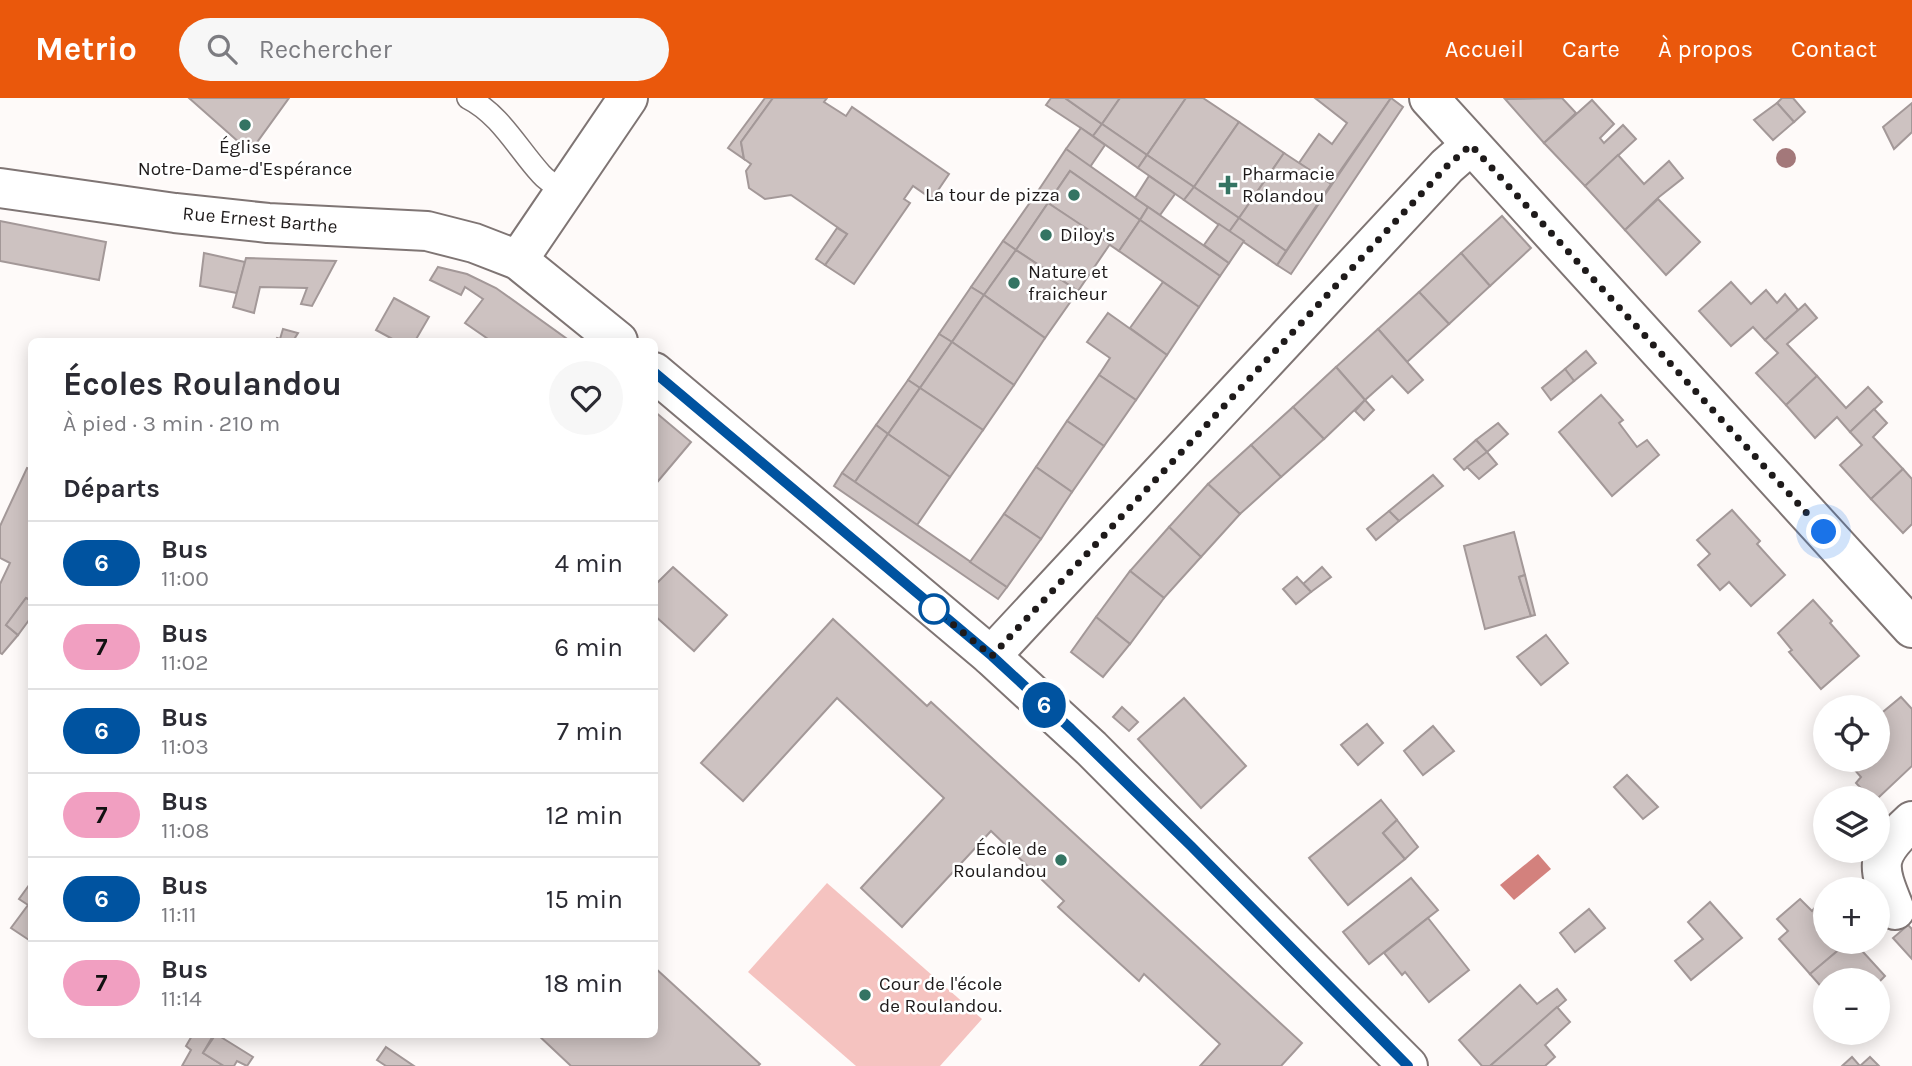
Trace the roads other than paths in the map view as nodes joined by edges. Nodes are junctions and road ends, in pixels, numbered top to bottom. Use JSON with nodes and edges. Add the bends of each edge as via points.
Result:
{"nodes":[{"id":1,"x":468,"y":98,"type":"edge"},
{"id":2,"x":628,"y":98,"type":"edge"},
{"id":3,"x":1429,"y":98,"type":"edge"},
{"id":4,"x":1471,"y":145,"type":"junction"},
{"id":5,"x":0,"y":188,"type":"edge"},
{"id":6,"x":564,"y":191,"type":"junction"},
{"id":7,"x":518,"y":260,"type":"junction"},
{"id":8,"x":614,"y":338,"type":"edge"},
{"id":9,"x":658,"y":375,"type":"edge"},
{"id":10,"x":1909,"y":617,"type":"edge"},
{"id":11,"x":992,"y":656,"type":"junction"},
{"id":12,"x":1912,"y":821,"type":"edge"},
{"id":13,"x":1895,"y":910,"type":"dead end"},
{"id":14,"x":1392,"y":1060,"type":"edge"}],
"edges":[{"from":1,"to":6,"type":"lane","via":[[512,137],[543,176]]},
{"from":2,"to":6,"type":"street"},
{"from":3,"to":4,"type":"street"},
{"from":4,"to":10,"type":"street"},
{"from":4,"to":11,"type":"street"},
{"from":5,"to":7,"type":"street","name":"Rue Ernest Barthe","via":[[175,214],[427,231]]},
{"from":6,"to":7,"type":"street"},
{"from":7,"to":8,"type":"street","name":"Rue Ernest Barthe"},
{"from":9,"to":11,"type":"street"},
{"from":11,"to":14,"type":"street","via":[[1109,765]]},
{"from":12,"to":13,"type":"street","via":[[1890,841],[1881,867]]}]}
